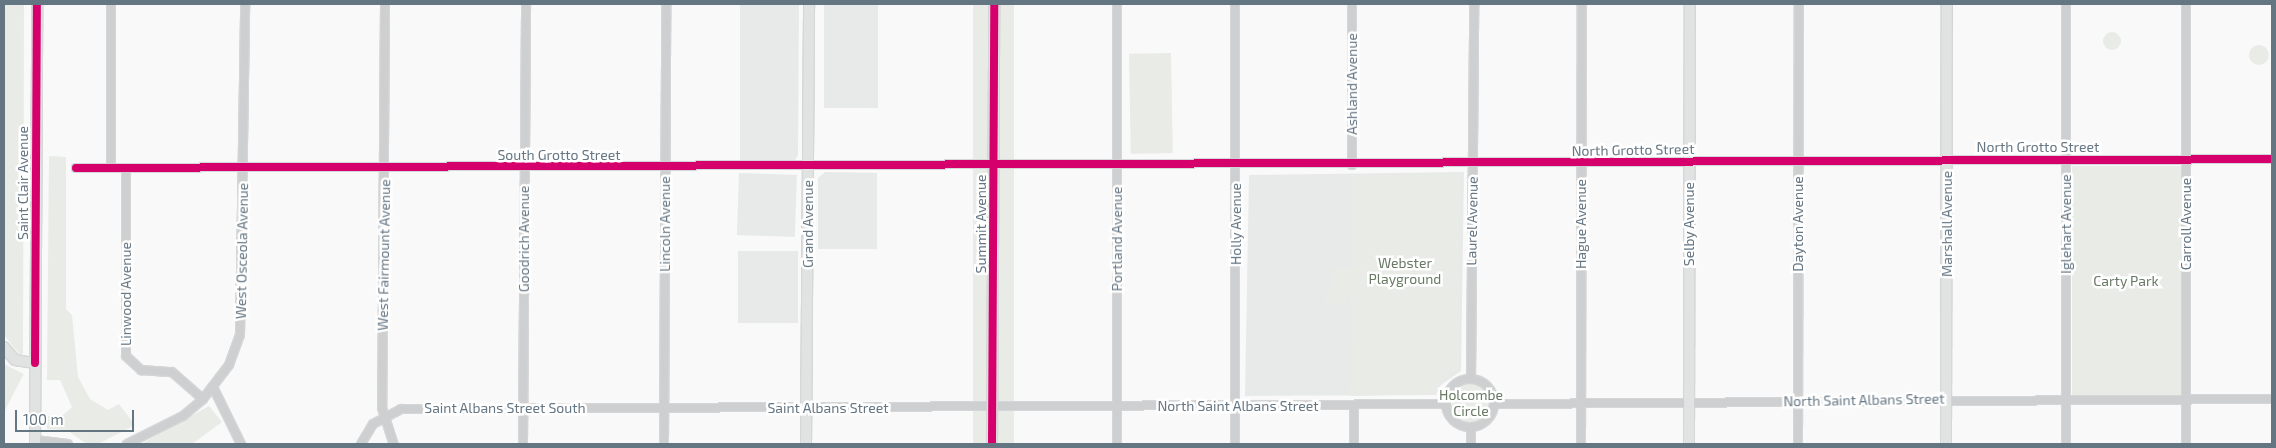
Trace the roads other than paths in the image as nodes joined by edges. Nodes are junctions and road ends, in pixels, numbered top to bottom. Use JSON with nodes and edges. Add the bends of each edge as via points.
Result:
{"nodes":[{"id":1,"x":37,"y":4,"type":"edge"},
{"id":2,"x":111,"y":4,"type":"edge"},
{"id":3,"x":245,"y":4,"type":"edge"},
{"id":4,"x":385,"y":4,"type":"edge"},
{"id":5,"x":526,"y":4,"type":"edge"},
{"id":6,"x":666,"y":4,"type":"edge"},
{"id":7,"x":809,"y":4,"type":"edge"},
{"id":8,"x":994,"y":4,"type":"edge"},
{"id":9,"x":1117,"y":4,"type":"edge"},
{"id":10,"x":1234,"y":4,"type":"edge"},
{"id":11,"x":1352,"y":4,"type":"edge"},
{"id":12,"x":1474,"y":4,"type":"edge"},
{"id":13,"x":1582,"y":4,"type":"edge"},
{"id":14,"x":1690,"y":4,"type":"edge"},
{"id":15,"x":1799,"y":4,"type":"edge"},
{"id":16,"x":1947,"y":4,"type":"edge"},
{"id":17,"x":2066,"y":4,"type":"edge"},
{"id":18,"x":2186,"y":4,"type":"edge"},
{"id":19,"x":2186,"y":159,"type":"junction"},
{"id":20,"x":2272,"y":159,"type":"edge"},
{"id":21,"x":1947,"y":160,"type":"junction"},
{"id":22,"x":2066,"y":160,"type":"junction"},
{"id":23,"x":1798,"y":161,"type":"junction"},
{"id":24,"x":1689,"y":162,"type":"junction"},
{"id":25,"x":1582,"y":163,"type":"junction"},
{"id":26,"x":1473,"y":164,"type":"junction"},
{"id":27,"x":1352,"y":165,"type":"junction"},
{"id":28,"x":1118,"y":166,"type":"junction"},
{"id":29,"x":1235,"y":166,"type":"junction"},
{"id":30,"x":524,"y":167,"type":"junction"},
{"id":31,"x":665,"y":167,"type":"junction"},
{"id":32,"x":808,"y":167,"type":"junction"},
{"id":33,"x":993,"y":167,"type":"junction"},
{"id":34,"x":76,"y":168,"type":"dead end"},
{"id":35,"x":111,"y":168,"type":"junction"},
{"id":36,"x":126,"y":168,"type":"junction"},
{"id":37,"x":244,"y":168,"type":"junction"},
{"id":38,"x":385,"y":168,"type":"junction"},
{"id":39,"x":4,"y":347,"type":"edge"},
{"id":40,"x":34,"y":363,"type":"junction"},
{"id":41,"x":1471,"y":378,"type":"junction"},
{"id":42,"x":213,"y":388,"type":"junction"},
{"id":43,"x":203,"y":399,"type":"junction"},
{"id":44,"x":1946,"y":399,"type":"junction"},
{"id":45,"x":2186,"y":399,"type":"junction"},
{"id":46,"x":2272,"y":399,"type":"edge"},
{"id":47,"x":2066,"y":400,"type":"junction"},
{"id":48,"x":1797,"y":401,"type":"junction"},
{"id":49,"x":1581,"y":402,"type":"junction"},
{"id":50,"x":1689,"y":402,"type":"junction"},
{"id":51,"x":1445,"y":404,"type":"junction"},
{"id":52,"x":1495,"y":404,"type":"junction"},
{"id":53,"x":1354,"y":405,"type":"junction"},
{"id":54,"x":1117,"y":406,"type":"junction"},
{"id":55,"x":1235,"y":406,"type":"junction"},
{"id":56,"x":664,"y":407,"type":"junction"},
{"id":57,"x":523,"y":408,"type":"junction"},
{"id":58,"x":807,"y":408,"type":"junction"},
{"id":59,"x":992,"y":408,"type":"junction"},
{"id":60,"x":385,"y":415,"type":"junction"},
{"id":61,"x":1471,"y":427,"type":"junction"},
{"id":62,"x":35,"y":442,"type":"edge"},
{"id":63,"x":68,"y":444,"type":"edge"},
{"id":64,"x":127,"y":444,"type":"edge"},
{"id":65,"x":242,"y":444,"type":"edge"},
{"id":66,"x":361,"y":444,"type":"edge"},
{"id":67,"x":394,"y":444,"type":"edge"},
{"id":68,"x":523,"y":444,"type":"edge"},
{"id":69,"x":664,"y":444,"type":"edge"},
{"id":70,"x":806,"y":444,"type":"edge"},
{"id":71,"x":992,"y":444,"type":"edge"},
{"id":72,"x":1116,"y":444,"type":"edge"},
{"id":73,"x":1235,"y":444,"type":"edge"},
{"id":74,"x":1354,"y":444,"type":"edge"},
{"id":75,"x":1471,"y":444,"type":"edge"},
{"id":76,"x":1581,"y":444,"type":"edge"},
{"id":77,"x":1689,"y":444,"type":"edge"},
{"id":78,"x":1798,"y":444,"type":"edge"},
{"id":79,"x":1946,"y":444,"type":"edge"},
{"id":80,"x":2066,"y":444,"type":"edge"},
{"id":81,"x":2186,"y":444,"type":"edge"}],
"edges":[{"from":1,"to":40,"type":"street","name":"Saint Clair Avenue"},
{"from":2,"to":35,"type":"street"},
{"from":3,"to":37,"type":"street","name":"West Osceola Avenue"},
{"from":4,"to":38,"type":"street","name":"West Fairmount Avenue"},
{"from":5,"to":30,"type":"street","name":"Goodrich Avenue"},
{"from":6,"to":31,"type":"street","name":"Lincoln Avenue"},
{"from":7,"to":32,"type":"street","name":"Grand Avenue"},
{"from":8,"to":33,"type":"street","name":"Summit Avenue"},
{"from":9,"to":28,"type":"street","name":"Portland Avenue"},
{"from":10,"to":29,"type":"street","name":"Holly Avenue"},
{"from":11,"to":27,"type":"street","name":"Ashland Avenue"},
{"from":12,"to":26,"type":"street","name":"Laurel Avenue"},
{"from":13,"to":25,"type":"street","name":"Hague Avenue"},
{"from":14,"to":24,"type":"street","name":"Selby Avenue"},
{"from":15,"to":23,"type":"street","name":"Dayton Avenue"},
{"from":16,"to":21,"type":"street","name":"Marshall Avenue"},
{"from":17,"to":22,"type":"street","name":"Iglehart Avenue"},
{"from":18,"to":19,"type":"street","name":"Carroll Avenue"},
{"from":19,"to":20,"type":"street","name":"North Grotto Street"},
{"from":19,"to":22,"type":"street","name":"North Grotto Street"},
{"from":19,"to":45,"type":"street","name":"Carroll Avenue"},
{"from":21,"to":22,"type":"street","name":"North Grotto Street"},
{"from":21,"to":23,"type":"street","name":"North Grotto Street"},
{"from":21,"to":44,"type":"street","name":"Marshall Avenue"},
{"from":22,"to":47,"type":"street","name":"Iglehart Avenue"},
{"from":23,"to":24,"type":"street","name":"North Grotto Street"},
{"from":23,"to":48,"type":"street","name":"Dayton Avenue"},
{"from":24,"to":25,"type":"street","name":"North Grotto Street"},
{"from":24,"to":50,"type":"street","name":"Selby Avenue"},
{"from":25,"to":26,"type":"street","name":"North Grotto Street"},
{"from":25,"to":49,"type":"street","name":"Hague Avenue"},
{"from":26,"to":27,"type":"street","name":"North Grotto Street"},
{"from":26,"to":41,"type":"street","name":"Laurel Avenue"},
{"from":27,"to":29,"type":"street","name":"North Grotto Street"},
{"from":28,"to":29,"type":"street","name":"North Grotto Street"},
{"from":28,"to":33,"type":"street","name":"North Grotto Street"},
{"from":28,"to":54,"type":"street","name":"Portland Avenue"},
{"from":29,"to":55,"type":"street","name":"Holly Avenue"},
{"from":30,"to":31,"type":"street","name":"South Grotto Street"},
{"from":30,"to":38,"type":"street","name":"South Grotto Street"},
{"from":30,"to":57,"type":"street","name":"Goodrich Avenue"},
{"from":31,"to":32,"type":"street","name":"South Grotto Street"},
{"from":31,"to":56,"type":"street","name":"Lincoln Avenue"},
{"from":32,"to":33,"type":"street","name":"South Grotto Street"},
{"from":32,"to":58,"type":"street","name":"Grand Avenue"},
{"from":33,"to":59,"type":"street","name":"Summit Avenue"},
{"from":34,"to":35,"type":"street"},
{"from":35,"to":36,"type":"street","name":"South Grotto Street"},
{"from":36,"to":37,"type":"street","name":"South Grotto Street"},
{"from":36,"to":43,"type":"street","name":"Linwood Avenue","via":[[126,356],[141,370],[172,372]]},
{"from":37,"to":38,"type":"street","name":"South Grotto Street"},
{"from":37,"to":42,"type":"street","name":"West Osceola Avenue","via":[[242,318],[232,357]]},
{"from":38,"to":60,"type":"street","name":"West Fairmount Avenue"},
{"from":39,"to":40,"type":"street","via":[[14,360]]},
{"from":40,"to":62,"type":"street","name":"Saint Clair Avenue"},
{"from":41,"to":51,"type":"street","via":[[1450,388]]},
{"from":41,"to":52,"type":"street","via":[[1488,386]]},
{"from":42,"to":43,"type":"street","name":"West Osceola Avenue"},
{"from":42,"to":65,"type":"street"},
{"from":43,"to":64,"type":"street","name":"West Osceola Avenue","via":[[183,416]]},
{"from":44,"to":47,"type":"street","name":"North Saint Albans Street"},
{"from":44,"to":48,"type":"street","name":"North Saint Albans Street"},
{"from":44,"to":79,"type":"street","name":"Marshall Avenue"},
{"from":45,"to":46,"type":"street","name":"North Saint Albans Street"},
{"from":45,"to":47,"type":"street","name":"North Saint Albans Street"},
{"from":45,"to":81,"type":"street","name":"Carroll Avenue"},
{"from":47,"to":80,"type":"street","name":"Iglehart Avenue"},
{"from":48,"to":50,"type":"street","name":"North Saint Albans Street"},
{"from":48,"to":78,"type":"street","name":"Dayton Avenue"},
{"from":49,"to":50,"type":"street","name":"North Saint Albans Street"},
{"from":49,"to":52,"type":"street","name":"North Saint Albans Street"},
{"from":49,"to":76,"type":"street","name":"Hague Avenue"},
{"from":50,"to":77,"type":"street","name":"Selby Avenue"},
{"from":51,"to":53,"type":"street","name":"North Saint Albans Street"},
{"from":51,"to":61,"type":"street","via":[[1454,422]]},
{"from":52,"to":61,"type":"street","via":[[1489,419]]},
{"from":53,"to":55,"type":"street","name":"North Saint Albans Street"},
{"from":53,"to":74,"type":"street"},
{"from":54,"to":55,"type":"street","name":"North Saint Albans Street"},
{"from":54,"to":59,"type":"street","name":"North Saint Albans Street"},
{"from":54,"to":72,"type":"street","name":"Portland Avenue"},
{"from":55,"to":73,"type":"street","name":"Holly Avenue"},
{"from":56,"to":57,"type":"street","name":"Saint Albans Street South"},
{"from":56,"to":58,"type":"street","name":"Saint Albans Street"},
{"from":56,"to":69,"type":"street","name":"Lincoln Avenue"},
{"from":57,"to":60,"type":"street","name":"Saint Albans Street South","via":[[401,409]]},
{"from":57,"to":68,"type":"street","name":"Goodrich Avenue"},
{"from":58,"to":59,"type":"street","name":"Saint Albans Street"},
{"from":58,"to":70,"type":"street","name":"Grand Avenue"},
{"from":59,"to":71,"type":"street","name":"Summit Avenue"},
{"from":60,"to":66,"type":"street","via":[[373,424]]},
{"from":60,"to":67,"type":"street","name":"West Fairmount Avenue"},
{"from":61,"to":75,"type":"street"},
{"from":62,"to":63,"type":"street"}]}
